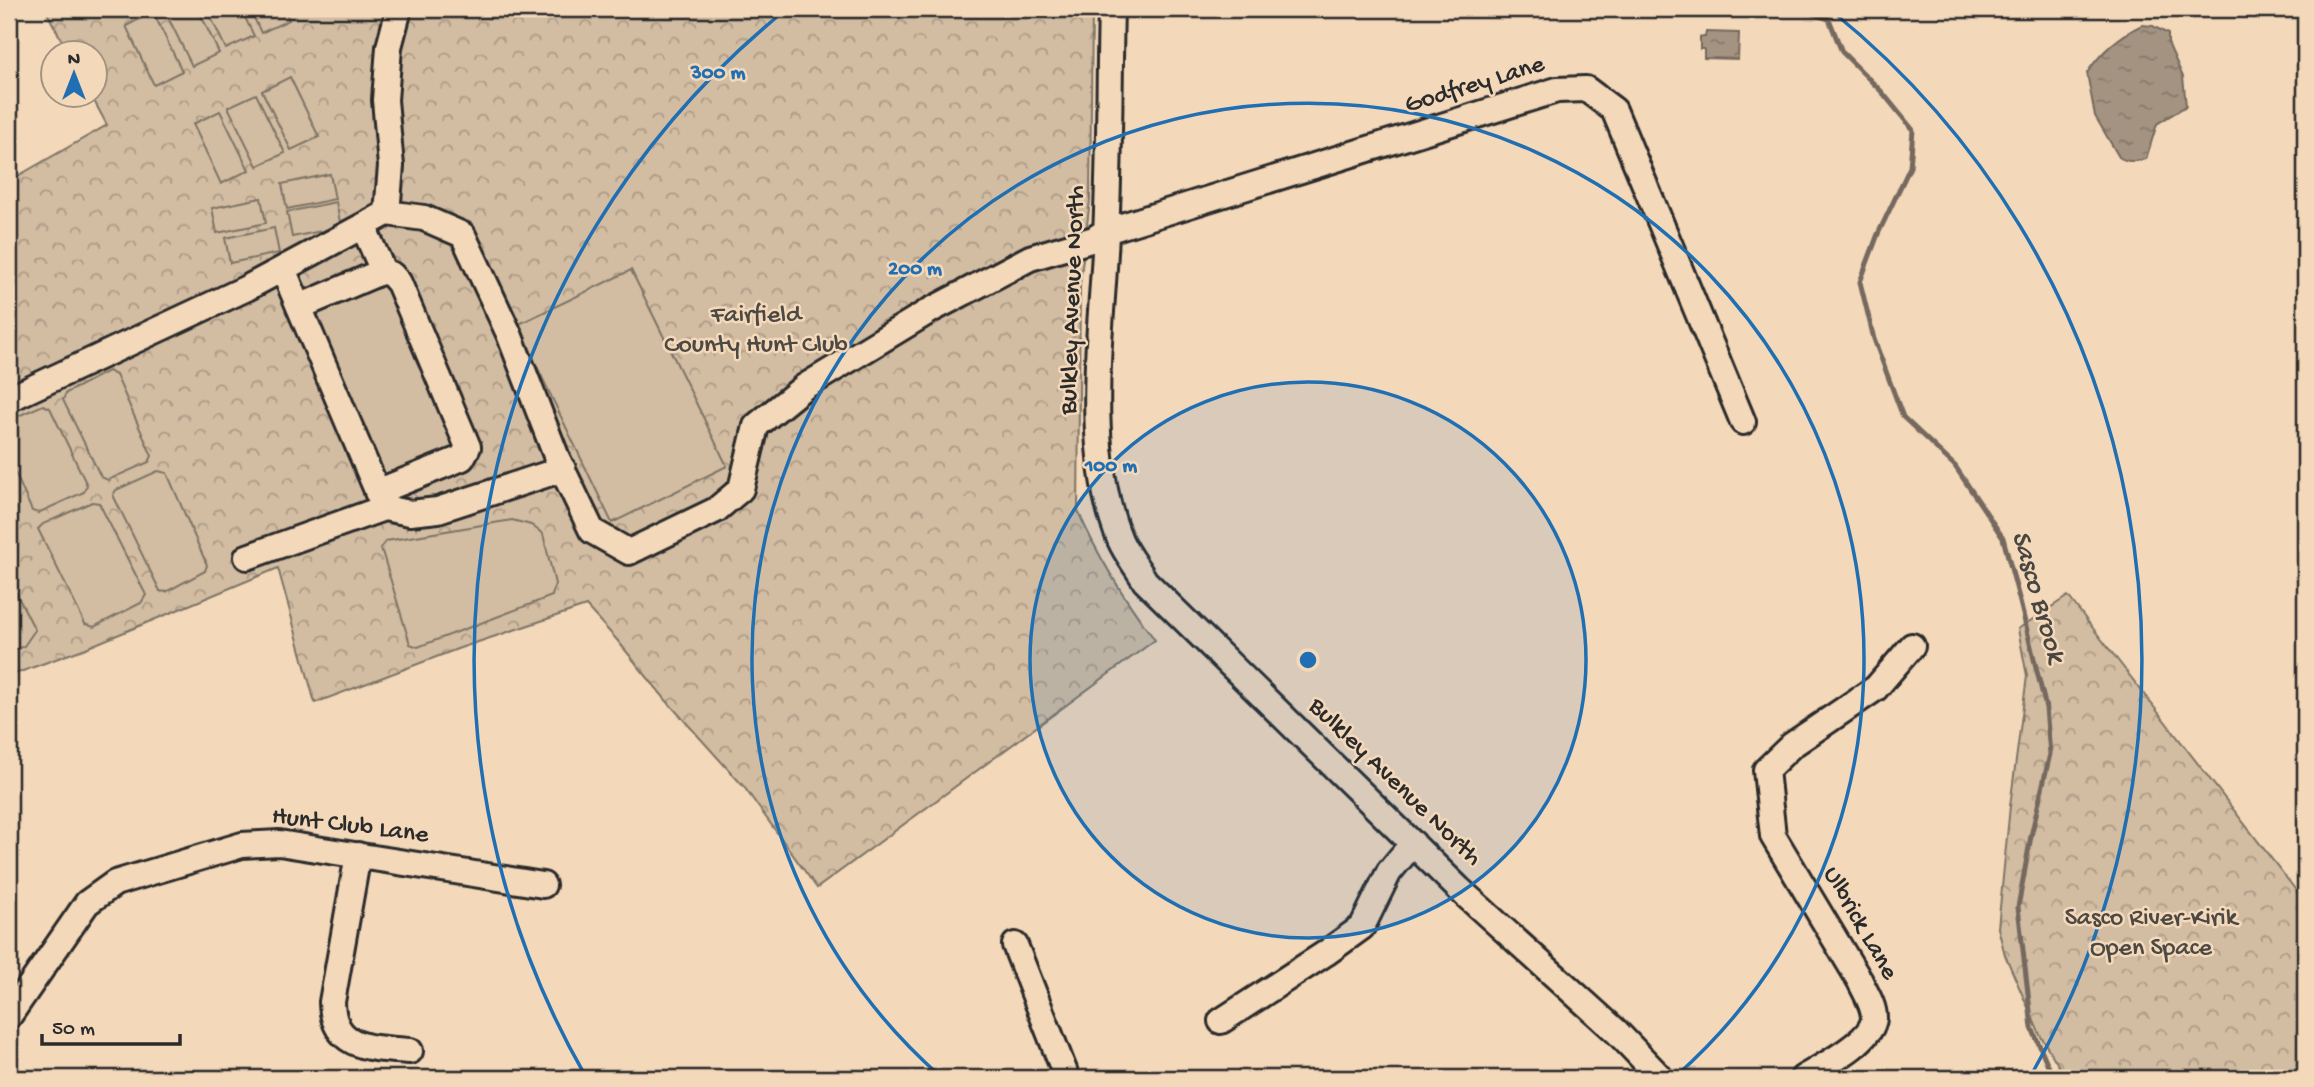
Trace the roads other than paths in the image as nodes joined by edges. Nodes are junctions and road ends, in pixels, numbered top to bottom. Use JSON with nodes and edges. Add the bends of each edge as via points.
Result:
{"nodes":[{"id":1,"x":399,"y":9,"type":"edge"},
{"id":2,"x":1111,"y":9,"type":"edge"},
{"id":3,"x":387,"y":213,"type":"junction"},
{"id":4,"x":363,"y":226,"type":"junction"},
{"id":5,"x":1106,"y":231,"type":"junction"},
{"id":6,"x":283,"y":269,"type":"junction"},
{"id":7,"x":383,"y":271,"type":"junction"},
{"id":8,"x":299,"y":307,"type":"junction"},
{"id":9,"x":9,"y":399,"type":"edge"},
{"id":10,"x":1743,"y":422,"type":"dead end"},
{"id":11,"x":563,"y":469,"type":"junction"},
{"id":12,"x":381,"y":500,"type":"junction"},
{"id":13,"x":247,"y":557,"type":"dead end"},
{"id":14,"x":1912,"y":646,"type":"dead end"},
{"id":15,"x":1413,"y":843,"type":"junction"},
{"id":16,"x":358,"y":855,"type":"junction"},
{"id":17,"x":544,"y":885,"type":"dead end"},
{"id":18,"x":1015,"y":945,"type":"dead end"},
{"id":19,"x":9,"y":1016,"type":"edge"},
{"id":20,"x":1221,"y":1021,"type":"dead end"},
{"id":21,"x":410,"y":1051,"type":"dead end"},
{"id":22,"x":1067,"y":1078,"type":"edge"},
{"id":23,"x":1661,"y":1078,"type":"edge"},
{"id":24,"x":1804,"y":1078,"type":"edge"}],
"edges":[{"from":1,"to":3,"type":"street","via":[[389,47],[385,100],[391,166]]},
{"from":2,"to":5,"type":"street","name":"Bulkley Avenue North"},
{"from":3,"to":4,"type":"street"},
{"from":3,"to":11,"type":"street","via":[[424,218],[463,235]]},
{"from":4,"to":6,"type":"street"},
{"from":4,"to":7,"type":"street"},
{"from":5,"to":10,"type":"street","name":"Godfrey Lane","via":[[1557,90],[1586,89],[1614,110]]},
{"from":5,"to":11,"type":"street","name":"Godfrey Lane","via":[[1008,269],[804,387],[757,426],[741,489],[716,510],[629,552],[592,531]]},
{"from":5,"to":15,"type":"street","name":"Bulkley Avenue North","via":[[1098,376],[1101,471],[1121,542],[1145,581]]},
{"from":6,"to":8,"type":"street"},
{"from":6,"to":9,"type":"street"},
{"from":7,"to":8,"type":"street"},
{"from":7,"to":12,"type":"street","via":[[399,284],[468,447],[462,458]]},
{"from":8,"to":12,"type":"street"},
{"from":11,"to":12,"type":"street","via":[[438,510],[410,513]]},
{"from":12,"to":13,"type":"street"},
{"from":14,"to":24,"type":"street","name":"Ulbrick Lane","via":[[1876,688],[1792,745],[1766,770],[1773,836],[1860,981],[1874,1018],[1868,1033],[1852,1047]]},
{"from":15,"to":20,"type":"street","via":[[1389,872],[1362,927]]},
{"from":15,"to":23,"type":"street","name":"Bulkley Avenue North"},
{"from":16,"to":17,"type":"street","name":"Hunt Club Lane"},
{"from":16,"to":19,"type":"street","name":"Hunt Club Lane","via":[[279,843],[242,845],[116,883],[87,903]]},
{"from":16,"to":21,"type":"street","via":[[332,1016],[342,1035],[354,1043]]},
{"from":18,"to":22,"type":"street"}]}
